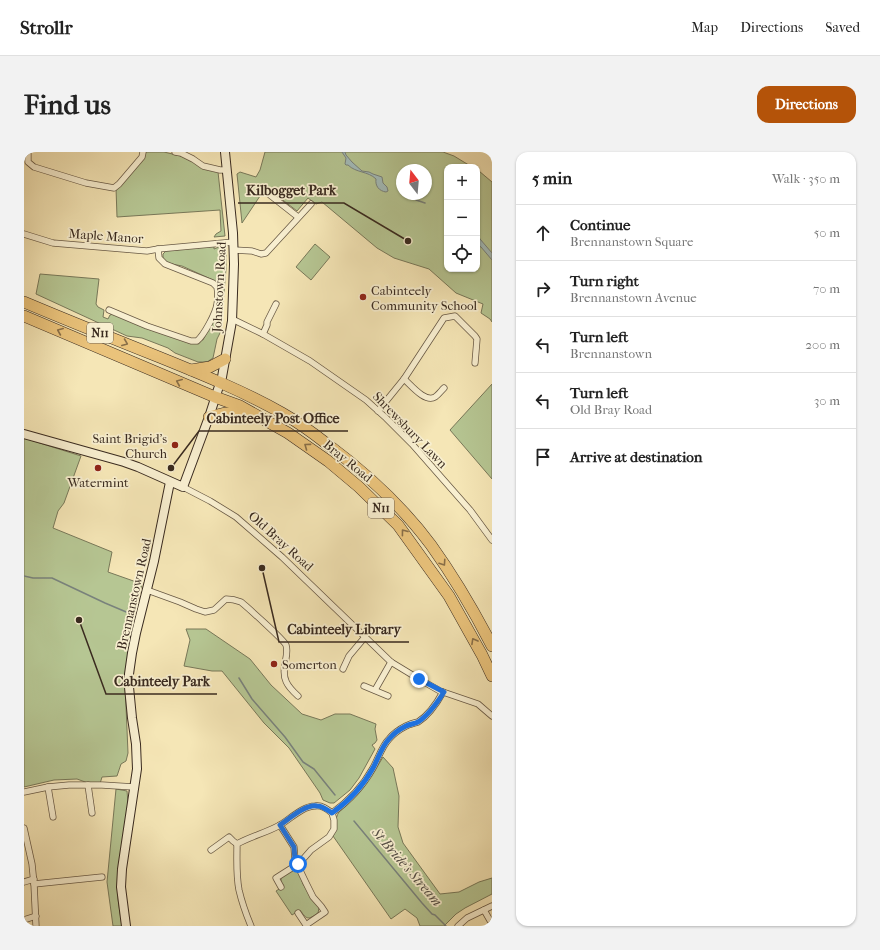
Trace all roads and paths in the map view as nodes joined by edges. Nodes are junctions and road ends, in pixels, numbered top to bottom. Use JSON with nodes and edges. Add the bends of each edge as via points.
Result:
{"nodes":[{"id":1,"x":28,"y":152,"type":"edge"},
{"id":2,"x":143,"y":152,"type":"edge"},
{"id":3,"x":174,"y":152,"type":"edge"},
{"id":4,"x":224,"y":152,"type":"edge"},
{"id":5,"x":227,"y":170,"type":"junction"},
{"id":6,"x":270,"y":195,"type":"dead end"},
{"id":7,"x":311,"y":204,"type":"dead end"},
{"id":8,"x":298,"y":217,"type":"junction"},
{"id":9,"x":24,"y":234,"type":"edge"},
{"id":10,"x":234,"y":246,"type":"junction"},
{"id":11,"x":158,"y":249,"type":"junction"},
{"id":12,"x":24,"y":302,"type":"edge"},
{"id":13,"x":276,"y":304,"type":"dead end"},
{"id":14,"x":110,"y":310,"type":"dead end"},
{"id":15,"x":24,"y":316,"type":"edge"},
{"id":16,"x":232,"y":319,"type":"junction"},
{"id":17,"x":263,"y":334,"type":"junction"},
{"id":18,"x":225,"y":359,"type":"junction"},
{"id":19,"x":475,"y":363,"type":"dead end"},
{"id":20,"x":190,"y":370,"type":"junction"},
{"id":21,"x":404,"y":379,"type":"junction"},
{"id":22,"x":220,"y":382,"type":"junction"},
{"id":23,"x":444,"y":388,"type":"dead end"},
{"id":24,"x":215,"y":397,"type":"junction"},
{"id":25,"x":378,"y":411,"type":"junction"},
{"id":26,"x":253,"y":413,"type":"junction"},
{"id":27,"x":209,"y":418,"type":"junction"},
{"id":28,"x":24,"y":434,"type":"edge"},
{"id":29,"x":170,"y":482,"type":"junction"},
{"id":30,"x":182,"y":487,"type":"junction"},
{"id":31,"x":492,"y":540,"type":"edge"},
{"id":32,"x":147,"y":590,"type":"junction"},
{"id":33,"x":365,"y":637,"type":"junction"},
{"id":34,"x":492,"y":646,"type":"edge"},
{"id":35,"x":391,"y":662,"type":"junction"},
{"id":36,"x":343,"y":669,"type":"dead end"},
{"id":37,"x":492,"y":676,"type":"edge"},
{"id":38,"x":364,"y":686,"type":"dead end"},
{"id":39,"x":375,"y":690,"type":"junction"},
{"id":40,"x":444,"y":692,"type":"junction"},
{"id":41,"x":298,"y":696,"type":"dead end"},
{"id":42,"x":388,"y":696,"type":"dead end"},
{"id":43,"x":492,"y":716,"type":"edge"},
{"id":44,"x":88,"y":786,"type":"junction"},
{"id":45,"x":48,"y":787,"type":"junction"},
{"id":46,"x":134,"y":787,"type":"junction"},
{"id":47,"x":24,"y":792,"type":"edge"},
{"id":48,"x":92,"y":813,"type":"dead end"},
{"id":49,"x":332,"y":813,"type":"junction"},
{"id":50,"x":53,"y":817,"type":"dead end"},
{"id":51,"x":280,"y":825,"type":"junction"},
{"id":52,"x":24,"y":828,"type":"edge"},
{"id":53,"x":237,"y":844,"type":"junction"},
{"id":54,"x":211,"y":850,"type":"dead end"},
{"id":55,"x":304,"y":858,"type":"dead end"},
{"id":56,"x":298,"y":864,"type":"junction"},
{"id":57,"x":102,"y":877,"type":"dead end"},
{"id":58,"x":24,"y":882,"type":"edge"},
{"id":59,"x":34,"y":882,"type":"junction"},
{"id":60,"x":281,"y":887,"type":"dead end"},
{"id":61,"x":492,"y":906,"type":"edge"},
{"id":62,"x":484,"y":910,"type":"junction"},
{"id":63,"x":298,"y":913,"type":"dead end"},
{"id":64,"x":36,"y":916,"type":"junction"},
{"id":65,"x":24,"y":920,"type":"edge"},
{"id":66,"x":492,"y":924,"type":"edge"},
{"id":67,"x":36,"y":926,"type":"edge"},
{"id":68,"x":126,"y":926,"type":"edge"},
{"id":69,"x":250,"y":926,"type":"edge"},
{"id":70,"x":458,"y":926,"type":"edge"}],
"edges":[{"from":1,"to":2,"type":"street","via":[[28,162],[34,167],[114,188],[142,157]]},
{"from":3,"to":5,"type":"street","via":[[181,153],[203,166]]},
{"from":4,"to":5,"type":"street","name":"Johnstown Road"},
{"from":5,"to":10,"type":"street","name":"Johnstown Road"},
{"from":6,"to":8,"type":"street"},
{"from":7,"to":8,"type":"street"},
{"from":8,"to":10,"type":"street","name":"Maple Manor","via":[[266,253]]},
{"from":9,"to":11,"type":"street","name":"Maple Manor","via":[[53,243],[147,251]]},
{"from":10,"to":11,"type":"street","name":"Maple Manor"},
{"from":10,"to":16,"type":"street","name":"Johnstown Road"},
{"from":11,"to":14,"type":"street","name":"Maple Manor","via":[[159,258],[165,264],[213,283],[217,287],[218,302],[202,337],[197,341],[191,341]]},
{"from":12,"to":20,"type":"highway","name":"Bray Road","number":"N11","one_way":true},
{"from":13,"to":17,"type":"street"},
{"from":24,"to":15,"type":"highway","name":"Bray Road","number":"N11","one_way":true},
{"from":16,"to":17,"type":"street","name":"Shrewsbury Lawn"},
{"from":16,"to":18,"type":"street","name":"Johnstown Road"},
{"from":17,"to":25,"type":"street","name":"Shrewsbury Lawn","via":[[310,361],[361,396]]},
{"from":18,"to":20,"type":"highway","via":[[210,367]]},
{"from":18,"to":22,"type":"street","name":"Johnstown Road"},
{"from":19,"to":21,"type":"street","via":[[475,336],[456,316],[444,318]]},
{"from":20,"to":22,"type":"highway","name":"Bray Road","number":"N11"},
{"from":21,"to":23,"type":"street","via":[[427,398],[436,397]]},
{"from":21,"to":25,"type":"street"},
{"from":22,"to":24,"type":"street","name":"Johnstown Road"},
{"from":22,"to":34,"type":"highway","name":"Bray Road","number":"N11","one_way":true,"via":[[300,424],[370,478],[430,545],[467,599]]},
{"from":24,"to":26,"type":"highway","name":"Bray Road","number":"N11"},
{"from":24,"to":27,"type":"street","name":"Johnstown Road"},
{"from":25,"to":31,"type":"street","name":"Shrewsbury Lawn","via":[[412,444],[470,510]]},
{"from":26,"to":27,"type":"highway","via":[[225,413]]},
{"from":37,"to":26,"type":"highway","name":"Bray Road","number":"N11","one_way":true,"via":[[449,596],[398,525],[359,487],[328,462],[288,433]]},
{"from":27,"to":30,"type":"street","name":"Johnstown Road"},
{"from":28,"to":29,"type":"street","name":"Old Bray Road","via":[[138,467]]},
{"from":29,"to":30,"type":"street","name":"Old Bray Road"},
{"from":29,"to":32,"type":"street","name":"Brennanstown Road"},
{"from":30,"to":33,"type":"street","name":"Old Bray Road","via":[[236,517],[282,557]]},
{"from":32,"to":41,"type":"street","via":[[205,612],[214,610],[226,599],[241,603],[286,645],[286,683]]},
{"from":32,"to":46,"type":"street","name":"Brennanstown Road","via":[[129,674],[137,757]]},
{"from":33,"to":35,"type":"street","name":"Old Bray Road"},
{"from":33,"to":36,"type":"street","via":[[349,656]]},
{"from":35,"to":39,"type":"street"},
{"from":35,"to":40,"type":"street","name":"Old Bray Road"},
{"from":38,"to":39,"type":"street"},
{"from":39,"to":42,"type":"street"},
{"from":40,"to":43,"type":"street","name":"Old Bray Road","via":[[478,704]]},
{"from":40,"to":49,"type":"street","via":[[425,717],[396,732],[388,740],[364,782],[353,796]]},
{"from":44,"to":45,"type":"street","via":[[69,784]]},
{"from":44,"to":46,"type":"street"},
{"from":44,"to":48,"type":"street"},
{"from":45,"to":47,"type":"street"},
{"from":45,"to":50,"type":"street"},
{"from":46,"to":68,"type":"street","name":"Brennanstown Road","via":[[122,869],[121,887]]},
{"from":49,"to":51,"type":"street","via":[[316,805],[308,807]]},
{"from":49,"to":55,"type":"street","via":[[334,829],[329,837]]},
{"from":51,"to":53,"type":"street"},
{"from":51,"to":56,"type":"street","via":[[294,847],[295,860]]},
{"from":52,"to":59,"type":"street"},
{"from":53,"to":54,"type":"street","via":[[230,837]]},
{"from":53,"to":69,"type":"street","via":[[239,890]]},
{"from":56,"to":60,"type":"street","via":[[276,878]]},
{"from":56,"to":63,"type":"street","via":[[313,896],[325,912],[306,925]]},
{"from":57,"to":59,"type":"street"},
{"from":58,"to":59,"type":"street"},
{"from":59,"to":64,"type":"street"},
{"from":61,"to":62,"type":"street"},
{"from":62,"to":66,"type":"street"},
{"from":62,"to":70,"type":"street","via":[[467,918]]},
{"from":64,"to":65,"type":"street"},
{"from":64,"to":67,"type":"street"}]}
